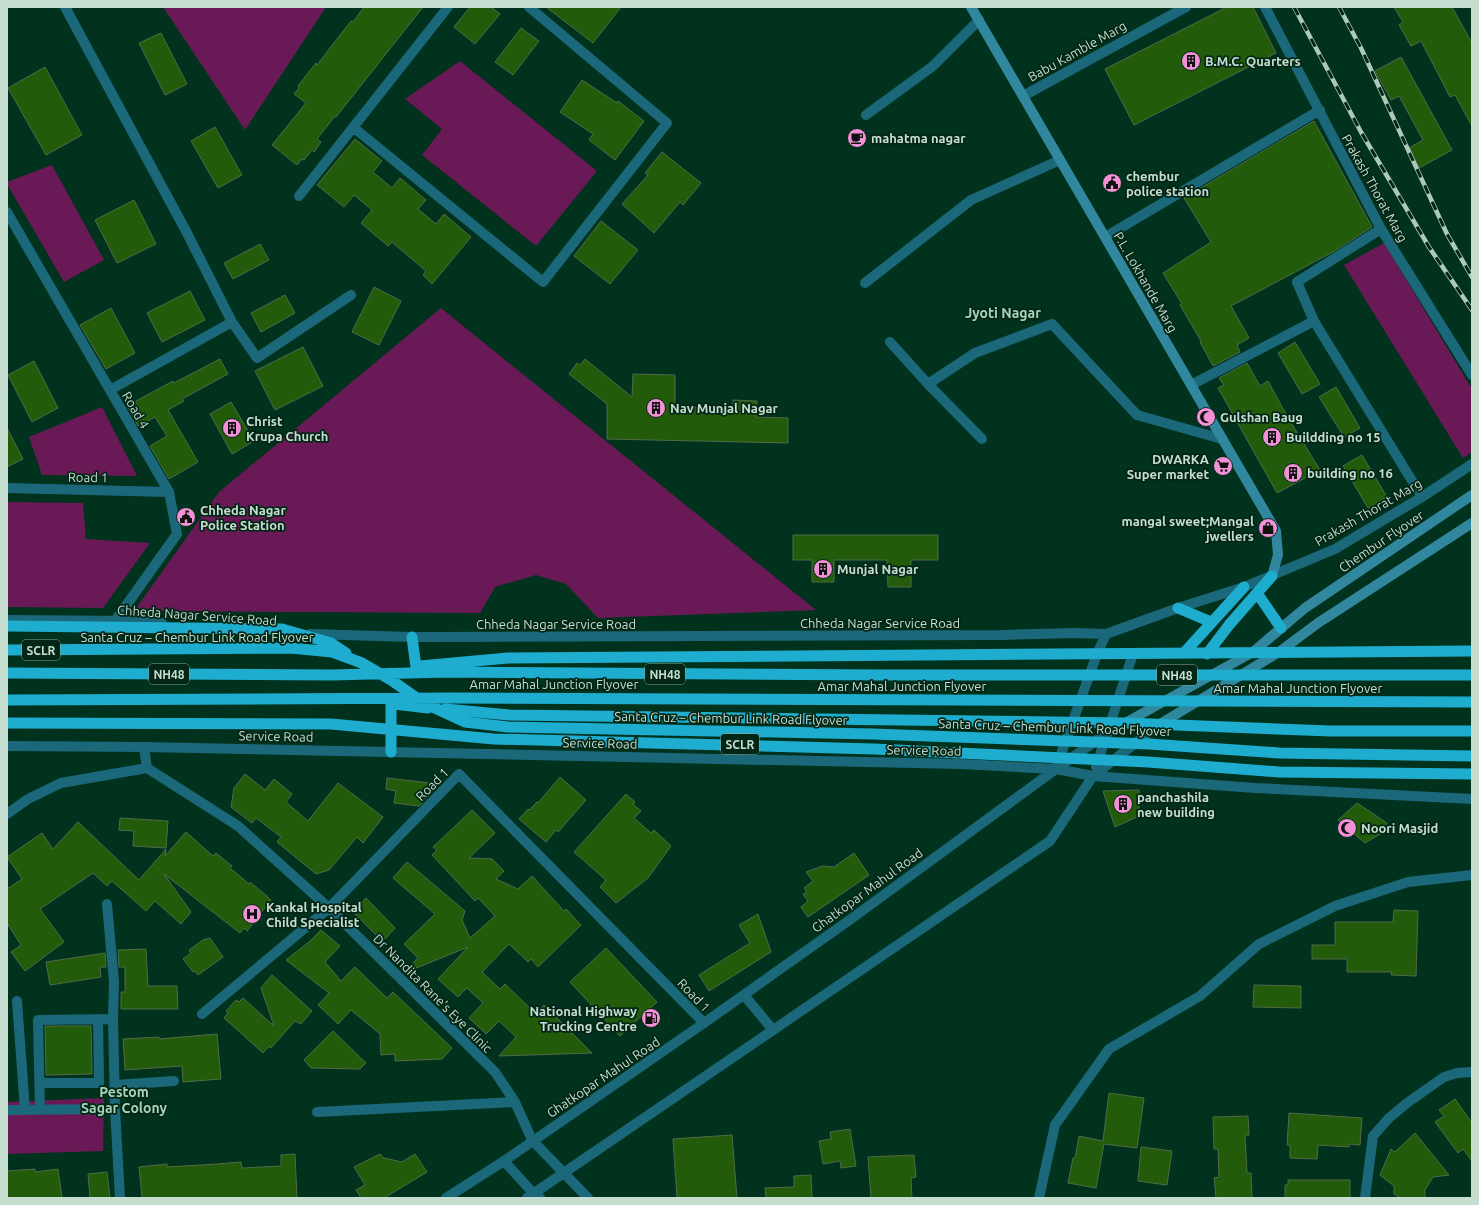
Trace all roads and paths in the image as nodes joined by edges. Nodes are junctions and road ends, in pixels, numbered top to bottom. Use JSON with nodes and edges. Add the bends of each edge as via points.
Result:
{"nodes":[{"id":1,"x":65,"y":7,"type":"edge"},
{"id":2,"x":448,"y":7,"type":"edge"},
{"id":3,"x":529,"y":7,"type":"edge"},
{"id":4,"x":971,"y":7,"type":"edge"},
{"id":5,"x":1186,"y":7,"type":"edge"},
{"id":6,"x":1265,"y":7,"type":"edge"},
{"id":7,"x":979,"y":20,"type":"junction"},
{"id":8,"x":1023,"y":96,"type":"junction"},
{"id":9,"x":1320,"y":110,"type":"junction"},
{"id":10,"x":866,"y":115,"type":"dead end"},
{"id":11,"x":354,"y":127,"type":"junction"},
{"id":12,"x":1060,"y":160,"type":"junction"},
{"id":13,"x":299,"y":196,"type":"dead end"},
{"id":14,"x":7,"y":212,"type":"edge"},
{"id":15,"x":1381,"y":229,"type":"junction"},
{"id":16,"x":1105,"y":237,"type":"junction"},
{"id":17,"x":865,"y":283,"type":"dead end"},
{"id":18,"x":351,"y":295,"type":"dead end"},
{"id":19,"x":1314,"y":321,"type":"junction"},
{"id":20,"x":232,"y":322,"type":"junction"},
{"id":21,"x":890,"y":342,"type":"dead end"},
{"id":22,"x":1472,"y":375,"type":"edge"},
{"id":23,"x":928,"y":384,"type":"junction"},
{"id":24,"x":1191,"y":385,"type":"junction"},
{"id":25,"x":110,"y":390,"type":"junction"},
{"id":26,"x":982,"y":439,"type":"dead end"},
{"id":27,"x":1222,"y":439,"type":"junction"},
{"id":28,"x":1472,"y":464,"type":"edge"},
{"id":29,"x":7,"y":488,"type":"edge"},
{"id":30,"x":168,"y":492,"type":"junction"},
{"id":31,"x":1472,"y":496,"type":"edge"},
{"id":32,"x":1422,"y":497,"type":"junction"},
{"id":33,"x":1472,"y":523,"type":"edge"},
{"id":34,"x":1272,"y":576,"type":"junction"},
{"id":35,"x":1244,"y":587,"type":"junction"},
{"id":36,"x":1258,"y":593,"type":"junction"},
{"id":37,"x":1178,"y":608,"type":"junction"},
{"id":38,"x":7,"y":620,"type":"edge"},
{"id":39,"x":115,"y":621,"type":"junction"},
{"id":40,"x":1212,"y":622,"type":"junction"},
{"id":41,"x":7,"y":626,"type":"edge"},
{"id":42,"x":1281,"y":628,"type":"junction"},
{"id":43,"x":1106,"y":634,"type":"junction"},
{"id":44,"x":412,"y":637,"type":"junction"},
{"id":45,"x":7,"y":650,"type":"edge"},
{"id":46,"x":1472,"y":651,"type":"edge"},
{"id":47,"x":1253,"y":652,"type":"junction"},
{"id":48,"x":1279,"y":652,"type":"junction"},
{"id":49,"x":1184,"y":653,"type":"junction"},
{"id":50,"x":1097,"y":654,"type":"junction"},
{"id":51,"x":1134,"y":654,"type":"junction"},
{"id":52,"x":1207,"y":654,"type":"junction"},
{"id":53,"x":362,"y":663,"type":"junction"},
{"id":54,"x":416,"y":667,"type":"junction"},
{"id":55,"x":7,"y":673,"type":"edge"},
{"id":56,"x":332,"y":675,"type":"junction"},
{"id":57,"x":1472,"y":675,"type":"edge"},
{"id":58,"x":331,"y":699,"type":"junction"},
{"id":59,"x":7,"y":700,"type":"edge"},
{"id":60,"x":1472,"y":702,"type":"edge"},
{"id":61,"x":391,"y":704,"type":"junction"},
{"id":62,"x":1073,"y":722,"type":"junction"},
{"id":63,"x":1125,"y":722,"type":"junction"},
{"id":64,"x":7,"y":723,"type":"edge"},
{"id":65,"x":1160,"y":724,"type":"junction"},
{"id":66,"x":1109,"y":728,"type":"junction"},
{"id":67,"x":1472,"y":731,"type":"edge"},
{"id":68,"x":7,"y":746,"type":"edge"},
{"id":69,"x":144,"y":747,"type":"junction"},
{"id":70,"x":392,"y":752,"type":"junction"},
{"id":71,"x":1472,"y":756,"type":"edge"},
{"id":72,"x":147,"y":768,"type":"junction"},
{"id":73,"x":1056,"y":769,"type":"junction"},
{"id":74,"x":1472,"y":774,"type":"edge"},
{"id":75,"x":1093,"y":776,"type":"junction"},
{"id":76,"x":1472,"y":799,"type":"edge"},
{"id":77,"x":7,"y":814,"type":"edge"},
{"id":78,"x":1472,"y":875,"type":"edge"},
{"id":79,"x":107,"y":904,"type":"dead end"},
{"id":80,"x":329,"y":908,"type":"junction"},
{"id":81,"x":744,"y":995,"type":"junction"},
{"id":82,"x":17,"y":1002,"type":"dead end"},
{"id":83,"x":202,"y":1014,"type":"dead end"},
{"id":84,"x":98,"y":1019,"type":"junction"},
{"id":85,"x":113,"y":1019,"type":"junction"},
{"id":86,"x":704,"y":1023,"type":"junction"},
{"id":87,"x":773,"y":1030,"type":"junction"},
{"id":88,"x":1472,"y":1072,"type":"edge"},
{"id":89,"x":174,"y":1080,"type":"dead end"},
{"id":90,"x":40,"y":1083,"type":"junction"},
{"id":91,"x":115,"y":1085,"type":"junction"},
{"id":92,"x":515,"y":1102,"type":"junction"},
{"id":93,"x":115,"y":1109,"type":"junction"},
{"id":94,"x":7,"y":1110,"type":"edge"},
{"id":95,"x":25,"y":1110,"type":"junction"},
{"id":96,"x":40,"y":1110,"type":"junction"},
{"id":97,"x":317,"y":1112,"type":"dead end"},
{"id":98,"x":532,"y":1140,"type":"junction"},
{"id":99,"x":504,"y":1161,"type":"junction"},
{"id":100,"x":564,"y":1173,"type":"junction"},
{"id":101,"x":533,"y":1197,"type":"edge"},
{"id":102,"x":120,"y":1198,"type":"edge"},
{"id":103,"x":446,"y":1198,"type":"edge"},
{"id":104,"x":588,"y":1198,"type":"edge"},
{"id":105,"x":1039,"y":1198,"type":"edge"},
{"id":106,"x":1365,"y":1198,"type":"edge"}],
"edges":[{"from":1,"to":20,"type":"street"},
{"from":2,"to":11,"type":"street"},
{"from":3,"to":11,"type":"street","via":[[667,123],[542,282]]},
{"from":4,"to":7,"type":"main road","name":"P.L. Lokhande Marg"},
{"from":5,"to":8,"type":"street","name":"Babu Kamble Marg"},
{"from":6,"to":9,"type":"street","name":"Prakash Thorat Marg"},
{"from":7,"to":8,"type":"main road","name":"P.L. Lokhande Marg"},
{"from":7,"to":10,"type":"street","via":[[933,66]]},
{"from":8,"to":12,"type":"main road","name":"P.L. Lokhande Marg"},
{"from":9,"to":15,"type":"street","name":"Prakash Thorat Marg"},
{"from":9,"to":16,"type":"street"},
{"from":11,"to":13,"type":"street"},
{"from":12,"to":16,"type":"main road","name":"P.L. Lokhande Marg"},
{"from":12,"to":17,"type":"street","via":[[971,200]]},
{"from":14,"to":25,"type":"street","name":"Road 4"},
{"from":15,"to":19,"type":"street","via":[[1297,282]]},
{"from":15,"to":22,"type":"street","name":"Prakash Thorat Marg"},
{"from":16,"to":24,"type":"main road","name":"P.L. Lokhande Marg"},
{"from":18,"to":20,"type":"street","via":[[257,358]]},
{"from":19,"to":24,"type":"street"},
{"from":19,"to":32,"type":"street"},
{"from":20,"to":25,"type":"street"},
{"from":21,"to":23,"type":"street"},
{"from":23,"to":26,"type":"street"},
{"from":23,"to":27,"type":"street","via":[[975,353],[1052,324],[1137,415]]},
{"from":24,"to":27,"type":"main road","name":"P.L. Lokhande Marg"},
{"from":25,"to":30,"type":"street","name":"Road 4"},
{"from":27,"to":34,"type":"main road","name":"P.L. Lokhande Marg","via":[[1276,531],[1278,555]]},
{"from":28,"to":32,"type":"street","name":"Prakash Thorat Marg"},
{"from":29,"to":30,"type":"street","name":"Road 1"},
{"from":30,"to":39,"type":"street","name":"Road 4","via":[[177,534]]},
{"from":31,"to":42,"type":"main road","name":"Chembur Flyover","via":[[1305,608]]},
{"from":32,"to":34,"type":"street","name":"Prakash Thorat Marg","via":[[1335,549]]},
{"from":33,"to":48,"type":"main road","via":[[1318,623]]},
{"from":34,"to":35,"type":"street","name":"Prakash Thorat Marg"},
{"from":34,"to":36,"type":"highway"},
{"from":35,"to":37,"type":"street","name":"Prakash Thorat Marg"},
{"from":35,"to":40,"type":"highway"},
{"from":36,"to":42,"type":"highway"},
{"from":36,"to":52,"type":"highway"},
{"from":37,"to":40,"type":"highway"},
{"from":37,"to":43,"type":"street","name":"Prakash Thorat Marg"},
{"from":38,"to":39,"type":"street","name":"Chheda Nagar Service Road"},
{"from":39,"to":44,"type":"street","name":"Chheda Nagar Service Road","via":[[254,633]]},
{"from":40,"to":49,"type":"highway"},
{"from":41,"to":53,"type":"highway","via":[[282,629],[330,642]]},
{"from":42,"to":47,"type":"main road"},
{"from":43,"to":44,"type":"street","name":"Chheda Nagar Service Road","via":[[1074,632],[993,635]]},
{"from":43,"to":50,"type":"street"},
{"from":44,"to":54,"type":"highway"},
{"from":45,"to":53,"type":"highway","name":"Santa Cruz – Chembur Link Road Flyover","number":"SCLR","via":[[291,648],[332,652]]},
{"from":46,"to":48,"type":"highway"},
{"from":47,"to":48,"type":"highway"},
{"from":47,"to":52,"type":"highway"},
{"from":47,"to":63,"type":"main road"},
{"from":48,"to":65,"type":"main road"},
{"from":49,"to":51,"type":"highway"},
{"from":49,"to":52,"type":"highway"},
{"from":50,"to":51,"type":"highway"},
{"from":50,"to":54,"type":"highway","via":[[508,658]]},
{"from":50,"to":62,"type":"street"},
{"from":51,"to":66,"type":"street"},
{"from":53,"to":71,"type":"highway","name":"Santa Cruz – Chembur Link Road Flyover","number":"SCLR","via":[[424,703],[458,719],[508,727],[873,734],[1149,744],[1280,754]]},
{"from":54,"to":56,"type":"highway"},
{"from":55,"to":56,"type":"highway","number":"NH48"},
{"from":56,"to":57,"type":"highway","name":"Amar Mahal Junction Flyover","number":"NH48","via":[[447,672]]},
{"from":58,"to":59,"type":"highway","number":"NH48"},
{"from":58,"to":60,"type":"highway","name":"Amar Mahal Junction Flyover","number":"NH48"},
{"from":58,"to":61,"type":"highway"},
{"from":61,"to":62,"type":"highway","via":[[509,715]]},
{"from":61,"to":70,"type":"highway"},
{"from":62,"to":66,"type":"highway"},
{"from":62,"to":73,"type":"street"},
{"from":63,"to":65,"type":"highway"},
{"from":63,"to":66,"type":"highway"},
{"from":64,"to":74,"type":"highway","name":"Santa Cruz – Chembur Link Road Flyover","number":"SCLR","via":[[331,724],[494,739],[874,748],[1148,762],[1279,772]]},
{"from":65,"to":67,"type":"highway","via":[[1330,731]]},
{"from":65,"to":75,"type":"street"},
{"from":66,"to":73,"type":"street","name":"Ghatkopar Mahul Road"},
{"from":66,"to":75,"type":"street"},
{"from":68,"to":69,"type":"street","name":"Service Road"},
{"from":69,"to":70,"type":"street","name":"Service Road"},
{"from":69,"to":72,"type":"street"},
{"from":70,"to":73,"type":"street","name":"Service Road","via":[[961,764]]},
{"from":72,"to":77,"type":"street","via":[[61,783]]},
{"from":72,"to":80,"type":"street","name":"Dr Nandita Rane's Eye Clinic","via":[[238,826]]},
{"from":73,"to":75,"type":"street","name":"Service Road"},
{"from":73,"to":81,"type":"street","name":"Ghatkopar Mahul Road"},
{"from":75,"to":76,"type":"street","name":"Service Road","via":[[1255,788]]},
{"from":75,"to":87,"type":"street","via":[[1050,841]]},
{"from":78,"to":105,"type":"street","via":[[1408,882],[1335,906],[1259,944],[1200,996],[1109,1049],[1055,1125]]},
{"from":79,"to":85,"type":"street","via":[[114,982]]},
{"from":80,"to":83,"type":"street","name":"Road 1"},
{"from":80,"to":86,"type":"street","name":"Road 1","via":[[459,774]]},
{"from":80,"to":92,"type":"street","name":"Dr Nandita Rane's Eye Clinic","via":[[495,1072]]},
{"from":81,"to":86,"type":"street","name":"Ghatkopar Mahul Road"},
{"from":81,"to":87,"type":"street"},
{"from":82,"to":95,"type":"street"},
{"from":84,"to":85,"type":"street"},
{"from":84,"to":90,"type":"street","via":[[99,1083]]},
{"from":84,"to":90,"type":"street","via":[[38,1020]]},
{"from":85,"to":91,"type":"street"},
{"from":86,"to":98,"type":"street","name":"Ghatkopar Mahul Road"},
{"from":87,"to":100,"type":"street"},
{"from":88,"to":106,"type":"street","via":[[1444,1076],[1406,1102],[1373,1136]]},
{"from":89,"to":91,"type":"street"},
{"from":90,"to":96,"type":"street"},
{"from":91,"to":93,"type":"street"},
{"from":92,"to":97,"type":"street"},
{"from":92,"to":98,"type":"street","name":"Dr Nandita Rane's Eye Clinic"},
{"from":93,"to":96,"type":"street"},
{"from":93,"to":102,"type":"street"},
{"from":94,"to":95,"type":"street"},
{"from":95,"to":96,"type":"street"},
{"from":98,"to":99,"type":"street","name":"Ghatkopar Mahul Road"},
{"from":98,"to":100,"type":"street"},
{"from":99,"to":101,"type":"street"},
{"from":99,"to":103,"type":"street","name":"Ghatkopar Mahul Road"},
{"from":100,"to":101,"type":"street"},
{"from":100,"to":104,"type":"street"}]}
